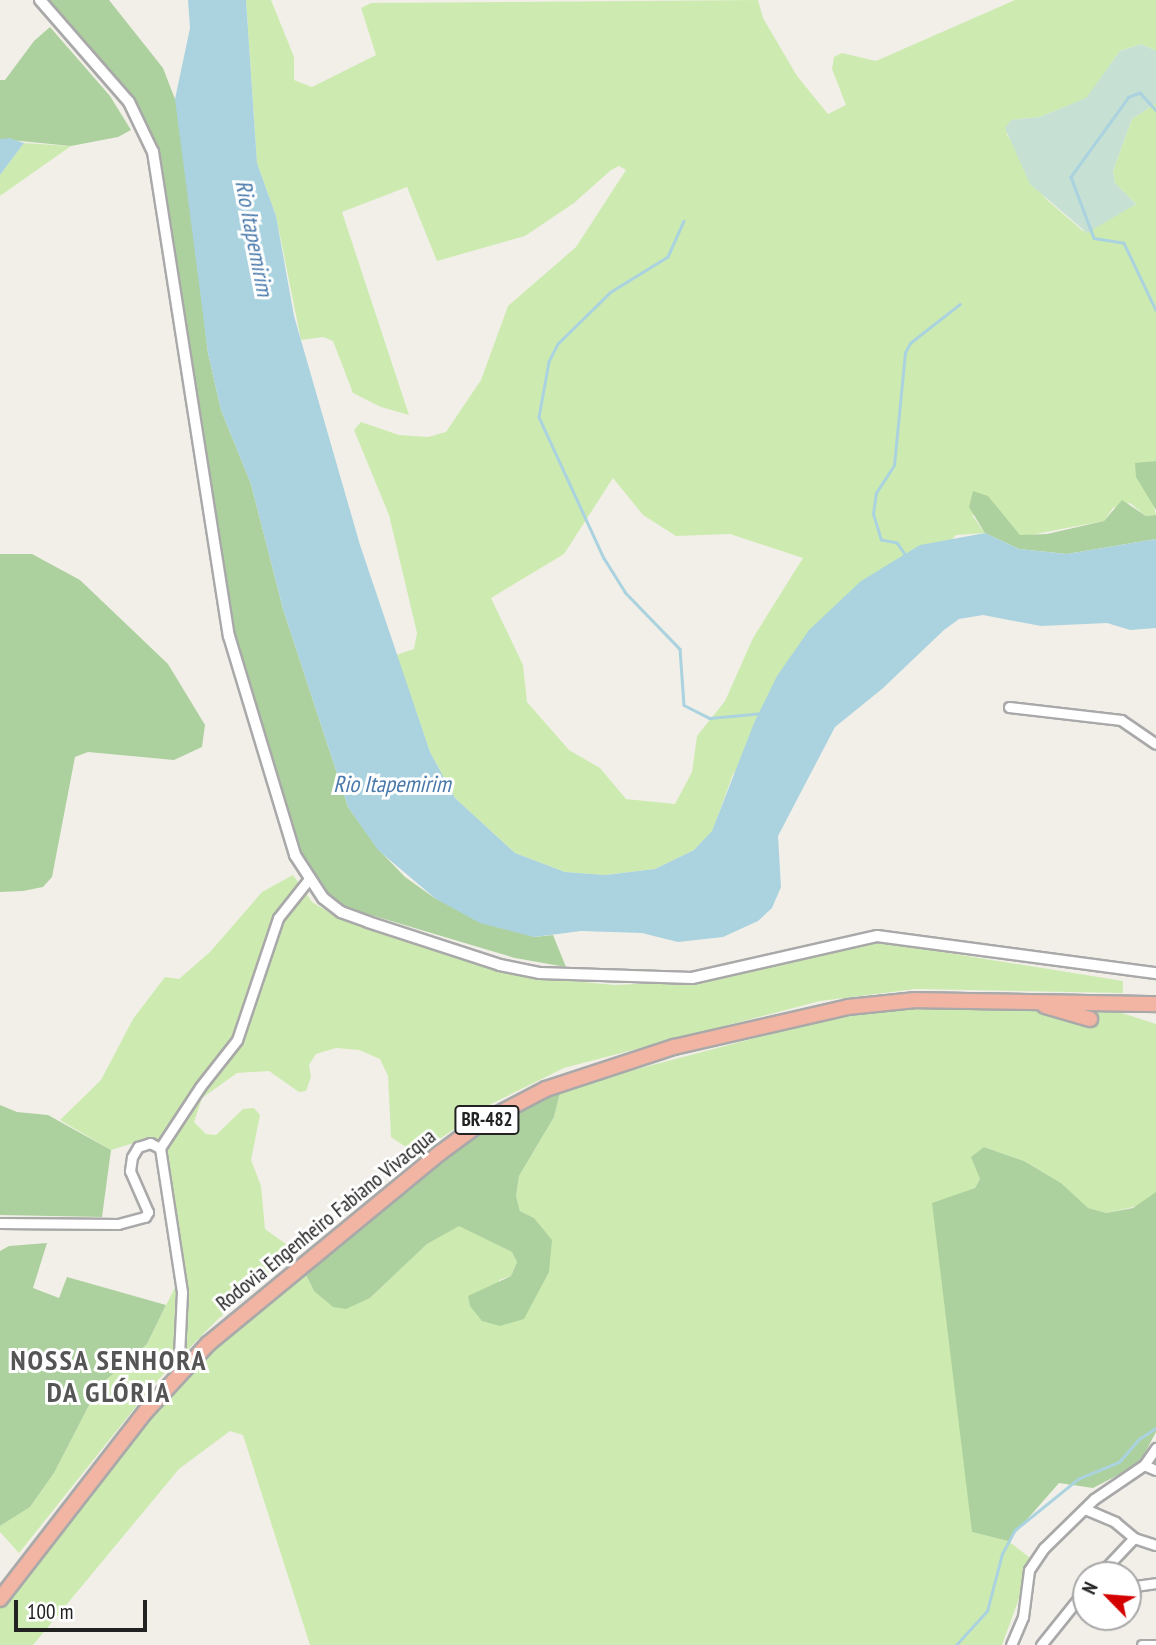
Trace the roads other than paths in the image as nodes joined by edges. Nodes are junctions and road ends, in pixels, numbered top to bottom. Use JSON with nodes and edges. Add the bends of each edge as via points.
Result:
{"nodes":[{"id":1,"x":40,"y":0,"type":"edge"},
{"id":2,"x":1009,"y":707,"type":"dead end"},
{"id":3,"x":1156,"y":744,"type":"edge"},
{"id":4,"x":309,"y":879,"type":"junction"},
{"id":5,"x":1156,"y":973,"type":"edge"},
{"id":6,"x":1027,"y":1001,"type":"junction"},
{"id":7,"x":1156,"y":1004,"type":"edge"},
{"id":8,"x":1090,"y":1018,"type":"dead end"},
{"id":9,"x":160,"y":1148,"type":"junction"},
{"id":10,"x":0,"y":1223,"type":"edge"},
{"id":11,"x":178,"y":1376,"type":"junction"},
{"id":12,"x":1156,"y":1448,"type":"edge"},
{"id":13,"x":1144,"y":1465,"type":"junction"},
{"id":14,"x":1156,"y":1470,"type":"edge"},
{"id":15,"x":1084,"y":1509,"type":"junction"},
{"id":16,"x":1134,"y":1538,"type":"junction"},
{"id":17,"x":1156,"y":1545,"type":"edge"},
{"id":18,"x":1112,"y":1561,"type":"edge"},
{"id":19,"x":0,"y":1600,"type":"edge"},
{"id":20,"x":1072,"y":1604,"type":"edge"},
{"id":21,"x":1011,"y":1645,"type":"edge"},
{"id":22,"x":1041,"y":1645,"type":"edge"},
{"id":23,"x":1142,"y":1645,"type":"edge"},
{"id":24,"x":1156,"y":1645,"type":"edge"}],
"edges":[{"from":1,"to":4,"type":"street","via":[[129,102],[153,152],[229,636],[295,855]]},
{"from":2,"to":3,"type":"street","via":[[1121,720]]},
{"from":4,"to":5,"type":"street","via":[[341,912],[500,965],[540,973],[692,978],[877,936]]},
{"from":4,"to":9,"type":"street","via":[[278,918],[237,1040]]},
{"from":6,"to":7,"type":"highway","name":"Rodovia Engenheiro Fabiano Vivacqua","number":"BR-482"},
{"from":6,"to":8,"type":"highway"},
{"from":6,"to":11,"type":"highway","name":"Rodovia Engenheiro Fabiano Vivacqua","number":"BR-482","via":[[916,1000],[848,1007],[651,1053],[546,1089],[480,1124],[440,1153],[271,1288]]},
{"from":9,"to":10,"type":"street","via":[[150,1143],[138,1147],[132,1157],[130,1171],[148,1212],[145,1217],[118,1224]]},
{"from":9,"to":11,"type":"street","via":[[183,1292]]},
{"from":11,"to":19,"type":"highway","name":"Rodovia Engenheiro Fabiano Vivacqua","number":"BR-482"},
{"from":12,"to":13,"type":"street"},
{"from":13,"to":14,"type":"street"},
{"from":13,"to":15,"type":"street"},
{"from":15,"to":16,"type":"street","via":[[1115,1522]]},
{"from":15,"to":21,"type":"street","via":[[1034,1561],[1023,1618]]},
{"from":16,"to":17,"type":"street"},
{"from":16,"to":18,"type":"street"},
{"from":20,"to":22,"type":"street"},
{"from":23,"to":24,"type":"street"}]}
